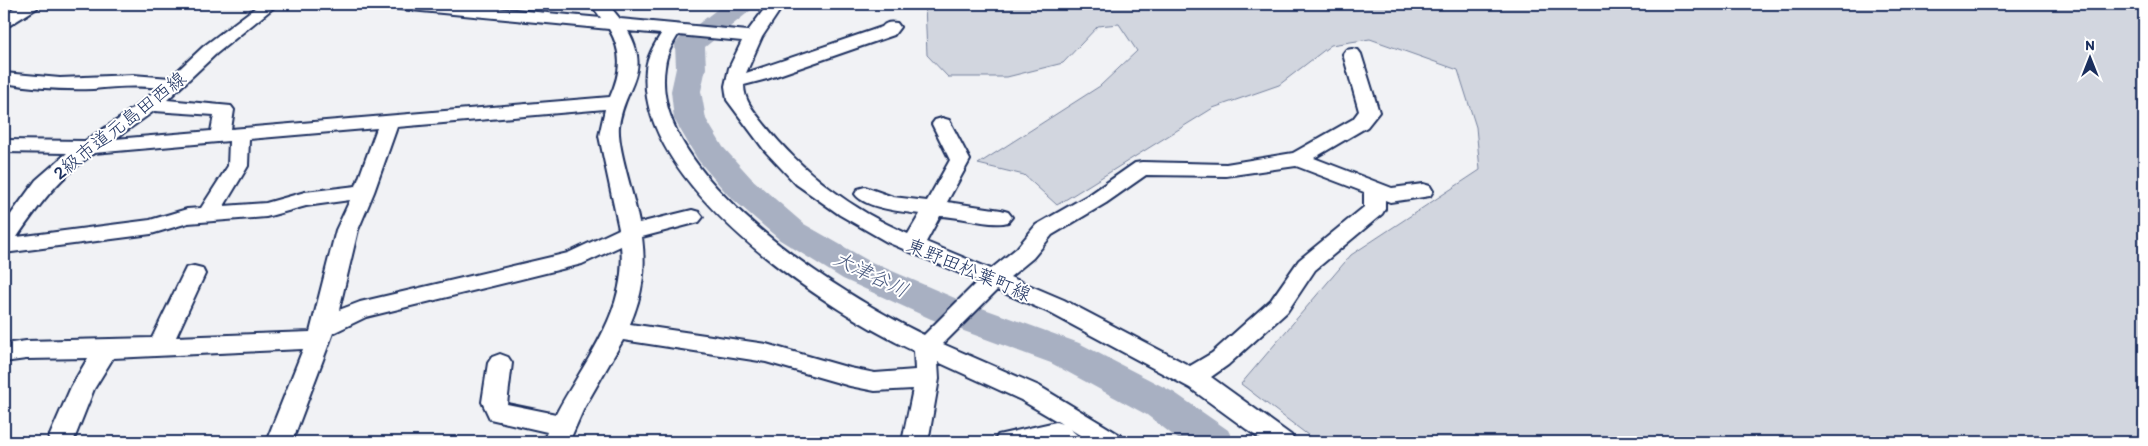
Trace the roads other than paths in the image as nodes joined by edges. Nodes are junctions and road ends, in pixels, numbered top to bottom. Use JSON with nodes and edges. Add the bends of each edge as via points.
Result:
{"nodes":[{"id":1,"x":31,"y":4,"type":"edge"},
{"id":2,"x":270,"y":4,"type":"edge"},
{"id":3,"x":400,"y":4,"type":"edge"},
{"id":4,"x":599,"y":4,"type":"edge"},
{"id":5,"x":776,"y":4,"type":"edge"},
{"id":6,"x":4,"y":21,"type":"edge"},
{"id":7,"x":617,"y":26,"type":"junction"},
{"id":8,"x":891,"y":27,"type":"dead end"},
{"id":9,"x":675,"y":31,"type":"junction"},
{"id":10,"x":753,"y":37,"type":"junction"},
{"id":11,"x":1352,"y":54,"type":"dead end"},
{"id":12,"x":4,"y":78,"type":"edge"},
{"id":13,"x":735,"y":81,"type":"junction"},
{"id":14,"x":174,"y":84,"type":"junction"},
{"id":15,"x":616,"y":102,"type":"junction"},
{"id":16,"x":150,"y":105,"type":"junction"},
{"id":17,"x":389,"y":121,"type":"junction"},
{"id":18,"x":942,"y":124,"type":"dead end"},
{"id":19,"x":230,"y":135,"type":"junction"},
{"id":20,"x":4,"y":146,"type":"edge"},
{"id":21,"x":90,"y":147,"type":"junction"},
{"id":22,"x":1298,"y":159,"type":"junction"},
{"id":23,"x":1374,"y":188,"type":"junction"},
{"id":24,"x":1423,"y":191,"type":"dead end"},
{"id":25,"x":364,"y":192,"type":"junction"},
{"id":26,"x":865,"y":194,"type":"dead end"},
{"id":27,"x":934,"y":209,"type":"junction"},
{"id":28,"x":207,"y":215,"type":"junction"},
{"id":29,"x":692,"y":217,"type":"dead end"},
{"id":30,"x":1001,"y":217,"type":"dead end"},
{"id":31,"x":630,"y":233,"type":"junction"},
{"id":32,"x":4,"y":239,"type":"edge"},
{"id":33,"x":913,"y":245,"type":"junction"},
{"id":34,"x":4,"y":246,"type":"edge"},
{"id":35,"x":194,"y":274,"type":"dead end"},
{"id":36,"x":991,"y":282,"type":"junction"},
{"id":37,"x":616,"y":330,"type":"junction"},
{"id":38,"x":320,"y":334,"type":"junction"},
{"id":39,"x":928,"y":345,"type":"junction"},
{"id":40,"x":160,"y":347,"type":"junction"},
{"id":41,"x":106,"y":350,"type":"junction"},
{"id":42,"x":4,"y":353,"type":"edge"},
{"id":43,"x":500,"y":364,"type":"dead end"},
{"id":44,"x":1191,"y":378,"type":"junction"},
{"id":45,"x":927,"y":379,"type":"junction"},
{"id":46,"x":562,"y":437,"type":"edge"},
{"id":47,"x":60,"y":442,"type":"edge"},
{"id":48,"x":279,"y":442,"type":"edge"},
{"id":49,"x":915,"y":442,"type":"edge"},
{"id":50,"x":1007,"y":442,"type":"edge"},
{"id":51,"x":1068,"y":442,"type":"edge"},
{"id":52,"x":1111,"y":442,"type":"edge"},
{"id":53,"x":1282,"y":442,"type":"edge"}],
"edges":[{"from":1,"to":6,"type":"street"},
{"from":2,"to":14,"type":"street","name":"2級市道元島田西線","via":[[210,50]]},
{"from":3,"to":7,"type":"street"},
{"from":4,"to":7,"type":"street"},
{"from":5,"to":10,"type":"street","name":"東野田松葉町線"},
{"from":7,"to":9,"type":"street"},
{"from":7,"to":15,"type":"street","via":[[629,51],[629,66]]},
{"from":8,"to":13,"type":"street","via":[[888,31],[761,75]]},
{"from":9,"to":10,"type":"street"},
{"from":9,"to":39,"type":"street","via":[[658,54],[655,90],[668,136],[686,164],[756,239],[803,275],[854,308]]},
{"from":10,"to":13,"type":"street","name":"東野田松葉町線"},
{"from":11,"to":22,"type":"street","via":[[1369,112],[1360,123]]},
{"from":12,"to":14,"type":"street","via":[[74,83],[145,79]]},
{"from":13,"to":33,"type":"street","name":"東野田松葉町線","via":[[736,100],[745,114],[803,179],[848,210]]},
{"from":14,"to":16,"type":"street","name":"2級市道元島田西線"},
{"from":15,"to":17,"type":"street"},
{"from":15,"to":31,"type":"street","via":[[609,120],[609,136]]},
{"from":16,"to":19,"type":"street","via":[[224,110]]},
{"from":16,"to":21,"type":"street","name":"2級市道元島田西線"},
{"from":17,"to":19,"type":"street"},
{"from":17,"to":25,"type":"street"},
{"from":18,"to":27,"type":"street","via":[[960,160]]},
{"from":19,"to":21,"type":"street"},
{"from":19,"to":28,"type":"street","via":[[238,166]]},
{"from":20,"to":21,"type":"street"},
{"from":21,"to":32,"type":"street","name":"2級市道元島田西線","via":[[71,159],[43,185]]},
{"from":22,"to":23,"type":"street"},
{"from":22,"to":36,"type":"street","via":[[1226,170],[1142,168],[1044,230],[1025,253]]},
{"from":23,"to":24,"type":"street","via":[[1390,195]]},
{"from":23,"to":44,"type":"street","via":[[1375,209],[1307,265],[1279,306],[1220,359]]},
{"from":25,"to":28,"type":"street","via":[[305,199],[266,210]]},
{"from":25,"to":38,"type":"street","via":[[347,230]]},
{"from":26,"to":27,"type":"street","via":[[890,203]]},
{"from":27,"to":30,"type":"street","via":[[956,209]]},
{"from":27,"to":33,"type":"street"},
{"from":28,"to":34,"type":"street","via":[[187,216],[151,227]]},
{"from":29,"to":31,"type":"street"},
{"from":31,"to":37,"type":"street","via":[[631,290]]},
{"from":31,"to":38,"type":"street","via":[[574,259],[360,310]]},
{"from":33,"to":36,"type":"street","name":"東野田松葉町線"},
{"from":35,"to":40,"type":"street"},
{"from":36,"to":39,"type":"street"},
{"from":36,"to":44,"type":"street","name":"東野田松葉町線","via":[[1056,306]]},
{"from":37,"to":45,"type":"street","via":[[766,353],[850,378],[875,382]]},
{"from":37,"to":46,"type":"street"},
{"from":38,"to":40,"type":"street"},
{"from":38,"to":48,"type":"street"},
{"from":39,"to":45,"type":"street"},
{"from":39,"to":52,"type":"street","via":[[1032,394]]},
{"from":40,"to":41,"type":"street"},
{"from":41,"to":42,"type":"street"},
{"from":41,"to":47,"type":"street","via":[[82,387]]},
{"from":43,"to":46,"type":"street","via":[[494,402],[499,412]]},
{"from":44,"to":53,"type":"street","name":"東野田松葉町線"},
{"from":45,"to":49,"type":"street"},
{"from":50,"to":51,"type":"street","via":[[1056,432]]}]}
